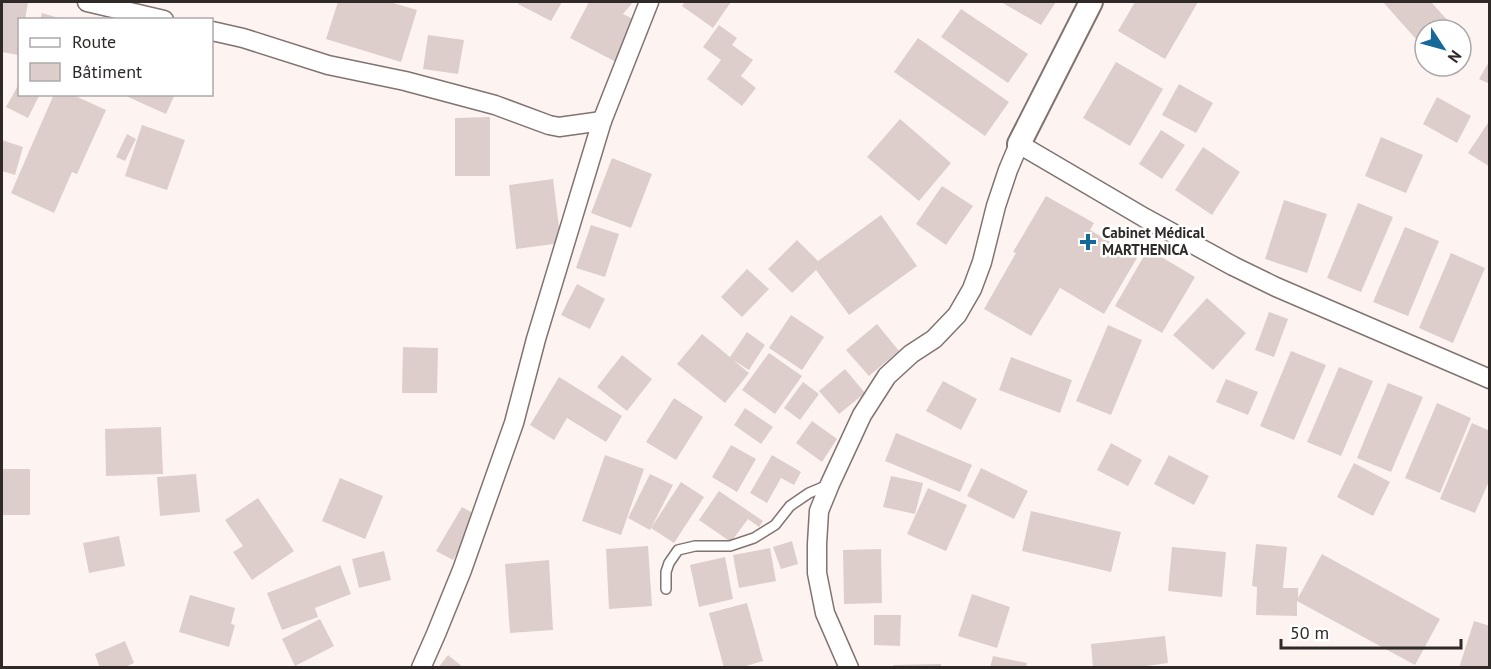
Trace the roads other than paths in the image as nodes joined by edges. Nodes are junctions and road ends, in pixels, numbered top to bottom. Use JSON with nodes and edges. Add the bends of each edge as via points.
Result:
{"nodes":[{"id":1,"x":87,"y":2,"type":"edge"},
{"id":2,"x":649,"y":2,"type":"edge"},
{"id":3,"x":1091,"y":2,"type":"edge"},
{"id":4,"x":155,"y":18,"type":"edge"},
{"id":5,"x":213,"y":31,"type":"edge"},
{"id":6,"x":602,"y":121,"type":"junction"},
{"id":7,"x":1019,"y":144,"type":"junction"},
{"id":8,"x":1490,"y":379,"type":"edge"},
{"id":9,"x":830,"y":484,"type":"junction"},
{"id":10,"x":666,"y":589,"type":"dead end"},
{"id":11,"x":421,"y":668,"type":"edge"},
{"id":12,"x":849,"y":668,"type":"edge"}],
"edges":[{"from":1,"to":4,"type":"street"},
{"from":2,"to":6,"type":"street"},
{"from":3,"to":7,"type":"street"},
{"from":5,"to":6,"type":"street","via":[[328,65],[495,105],[549,125]]},
{"from":6,"to":11,"type":"street","via":[[514,423],[462,570]]},
{"from":7,"to":8,"type":"street","via":[[1233,266]]},
{"from":7,"to":9,"type":"street","via":[[972,289],[957,315],[934,339],[886,376],[862,415]]},
{"from":9,"to":10,"type":"lane","via":[[809,493],[775,525],[754,538],[730,546],[678,550],[666,572]]},
{"from":9,"to":12,"type":"street","via":[[819,511],[817,573],[825,613]]}]}
